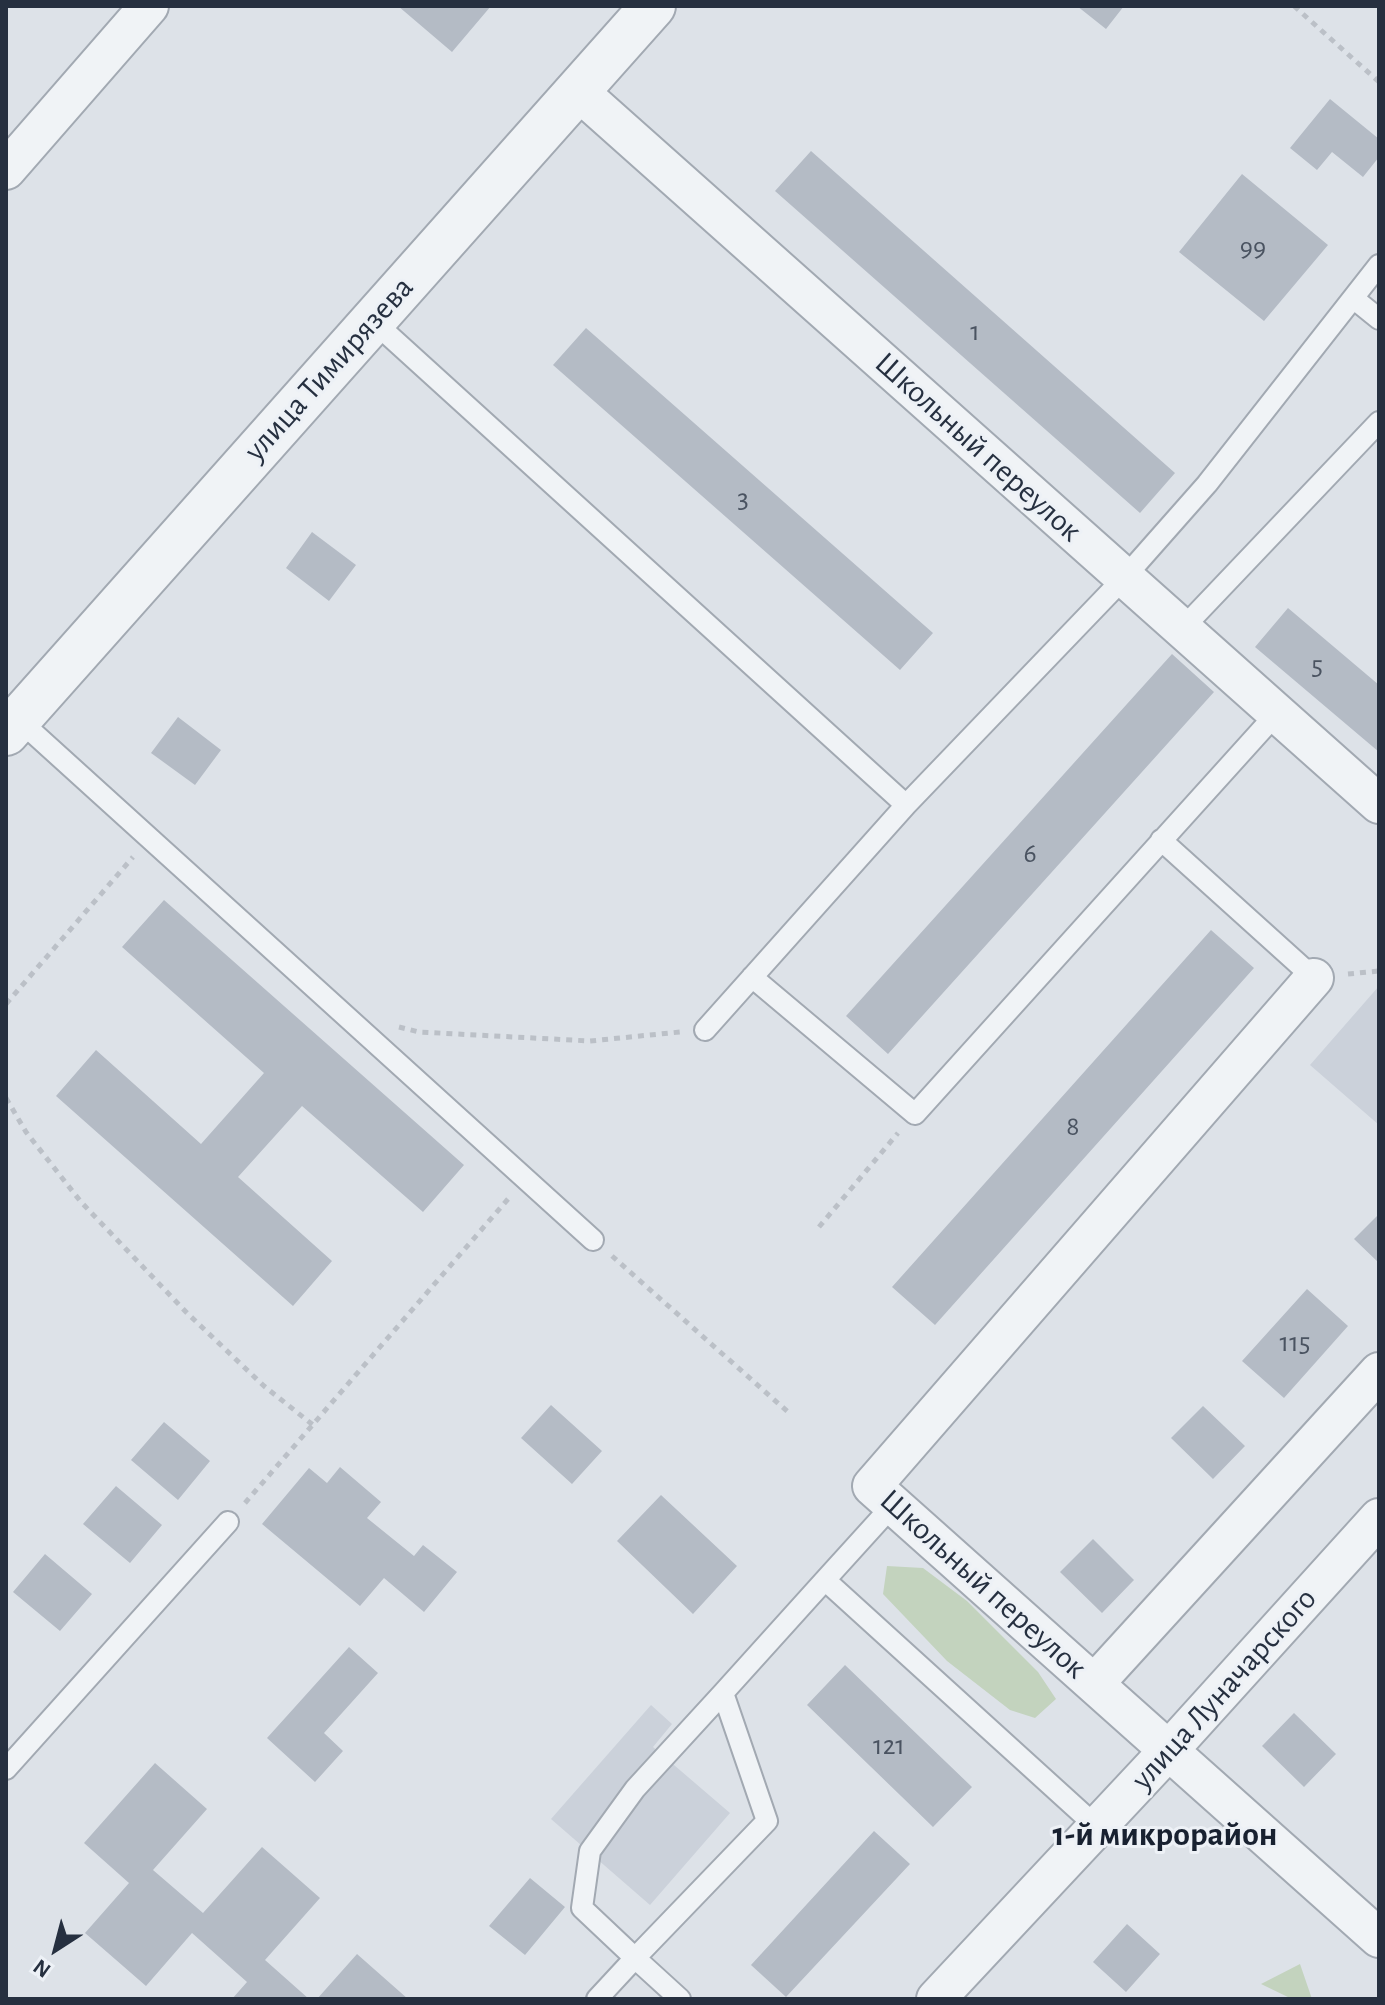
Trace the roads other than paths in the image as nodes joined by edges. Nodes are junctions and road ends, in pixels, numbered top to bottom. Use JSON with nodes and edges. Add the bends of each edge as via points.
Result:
{"nodes":[{"id":1,"x":149,"y":6,"type":"edge"},
{"id":2,"x":653,"y":6,"type":"edge"},
{"id":3,"x":577,"y":90,"type":"junction"},
{"id":4,"x":6,"y":170,"type":"edge"},
{"id":5,"x":1379,"y":265,"type":"edge"},
{"id":6,"x":1353,"y":298,"type":"junction"},
{"id":7,"x":1379,"y":319,"type":"edge"},
{"id":8,"x":372,"y":320,"type":"junction"},
{"id":9,"x":1379,"y":422,"type":"edge"},
{"id":10,"x":1124,"y":578,"type":"junction"},
{"id":11,"x":1182,"y":629,"type":"junction"},
{"id":12,"x":1277,"y":713,"type":"junction"},
{"id":13,"x":10,"y":720,"type":"edge"},
{"id":14,"x":1379,"y":804,"type":"edge"},
{"id":15,"x":906,"y":805,"type":"junction"},
{"id":16,"x":1161,"y":840,"type":"junction"},
{"id":17,"x":752,"y":977,"type":"junction"},
{"id":18,"x":1314,"y":978,"type":"joint"},
{"id":19,"x":705,"y":1030,"type":"road end"},
{"id":20,"x":593,"y":1240,"type":"road end"},
{"id":21,"x":1379,"y":1372,"type":"edge"},
{"id":22,"x":893,"y":1505,"type":"junction"},
{"id":23,"x":1379,"y":1518,"type":"edge"},
{"id":24,"x":228,"y":1522,"type":"road end"},
{"id":25,"x":825,"y":1580,"type":"junction"},
{"id":26,"x":1094,"y":1684,"type":"junction"},
{"id":27,"x":723,"y":1693,"type":"junction"},
{"id":28,"x":1169,"y":1750,"type":"junction"},
{"id":29,"x":6,"y":1769,"type":"edge"},
{"id":30,"x":1097,"y":1827,"type":"junction"},
{"id":31,"x":1379,"y":1938,"type":"edge"},
{"id":32,"x":635,"y":1958,"type":"junction"},
{"id":33,"x":597,"y":1999,"type":"edge"},
{"id":34,"x":680,"y":1999,"type":"edge"},
{"id":35,"x":936,"y":1999,"type":"edge"}],
"edges":[{"from":1,"to":4,"type":"street"},
{"from":2,"to":3,"type":"street","name":"улица Тимирязева"},
{"from":3,"to":8,"type":"street","name":"улица Тимирязева"},
{"from":3,"to":10,"type":"street","name":"Школьный переулок"},
{"from":5,"to":6,"type":"lane"},
{"from":6,"to":7,"type":"lane"},
{"from":6,"to":10,"type":"lane","via":[[1207,484]]},
{"from":8,"to":13,"type":"street","name":"улица Тимирязева"},
{"from":8,"to":15,"type":"lane"},
{"from":9,"to":11,"type":"lane"},
{"from":10,"to":11,"type":"street","name":"Школьный переулок"},
{"from":10,"to":15,"type":"lane"},
{"from":11,"to":12,"type":"street","name":"Школьный переулок"},
{"from":12,"to":14,"type":"street","name":"Школьный переулок"},
{"from":12,"to":16,"type":"lane"},
{"from":13,"to":20,"type":"lane","via":[[149,838]]},
{"from":15,"to":17,"type":"lane"},
{"from":16,"to":17,"type":"lane","via":[[915,1114]]},
{"from":16,"to":18,"type":"lane"},
{"from":17,"to":19,"type":"lane"},
{"from":18,"to":22,"type":"street","name":"Школьный переулок","via":[[872,1486]]},
{"from":21,"to":26,"type":"street"},
{"from":22,"to":25,"type":"lane"},
{"from":22,"to":26,"type":"street","name":"Школьный переулок"},
{"from":23,"to":28,"type":"street","name":"улица Луначарского"},
{"from":24,"to":29,"type":"lane"},
{"from":25,"to":27,"type":"lane"},
{"from":25,"to":30,"type":"lane"},
{"from":26,"to":28,"type":"street","name":"Школьный переулок"},
{"from":27,"to":32,"type":"lane","via":[[767,1821]]},
{"from":27,"to":32,"type":"lane","via":[[635,1789],[590,1851],[582,1908]]},
{"from":28,"to":30,"type":"street","name":"улица Луначарского"},
{"from":28,"to":31,"type":"street","name":"Школьный переулок"},
{"from":30,"to":35,"type":"street","name":"улица Луначарского"},
{"from":32,"to":33,"type":"lane"},
{"from":32,"to":34,"type":"lane"}]}
